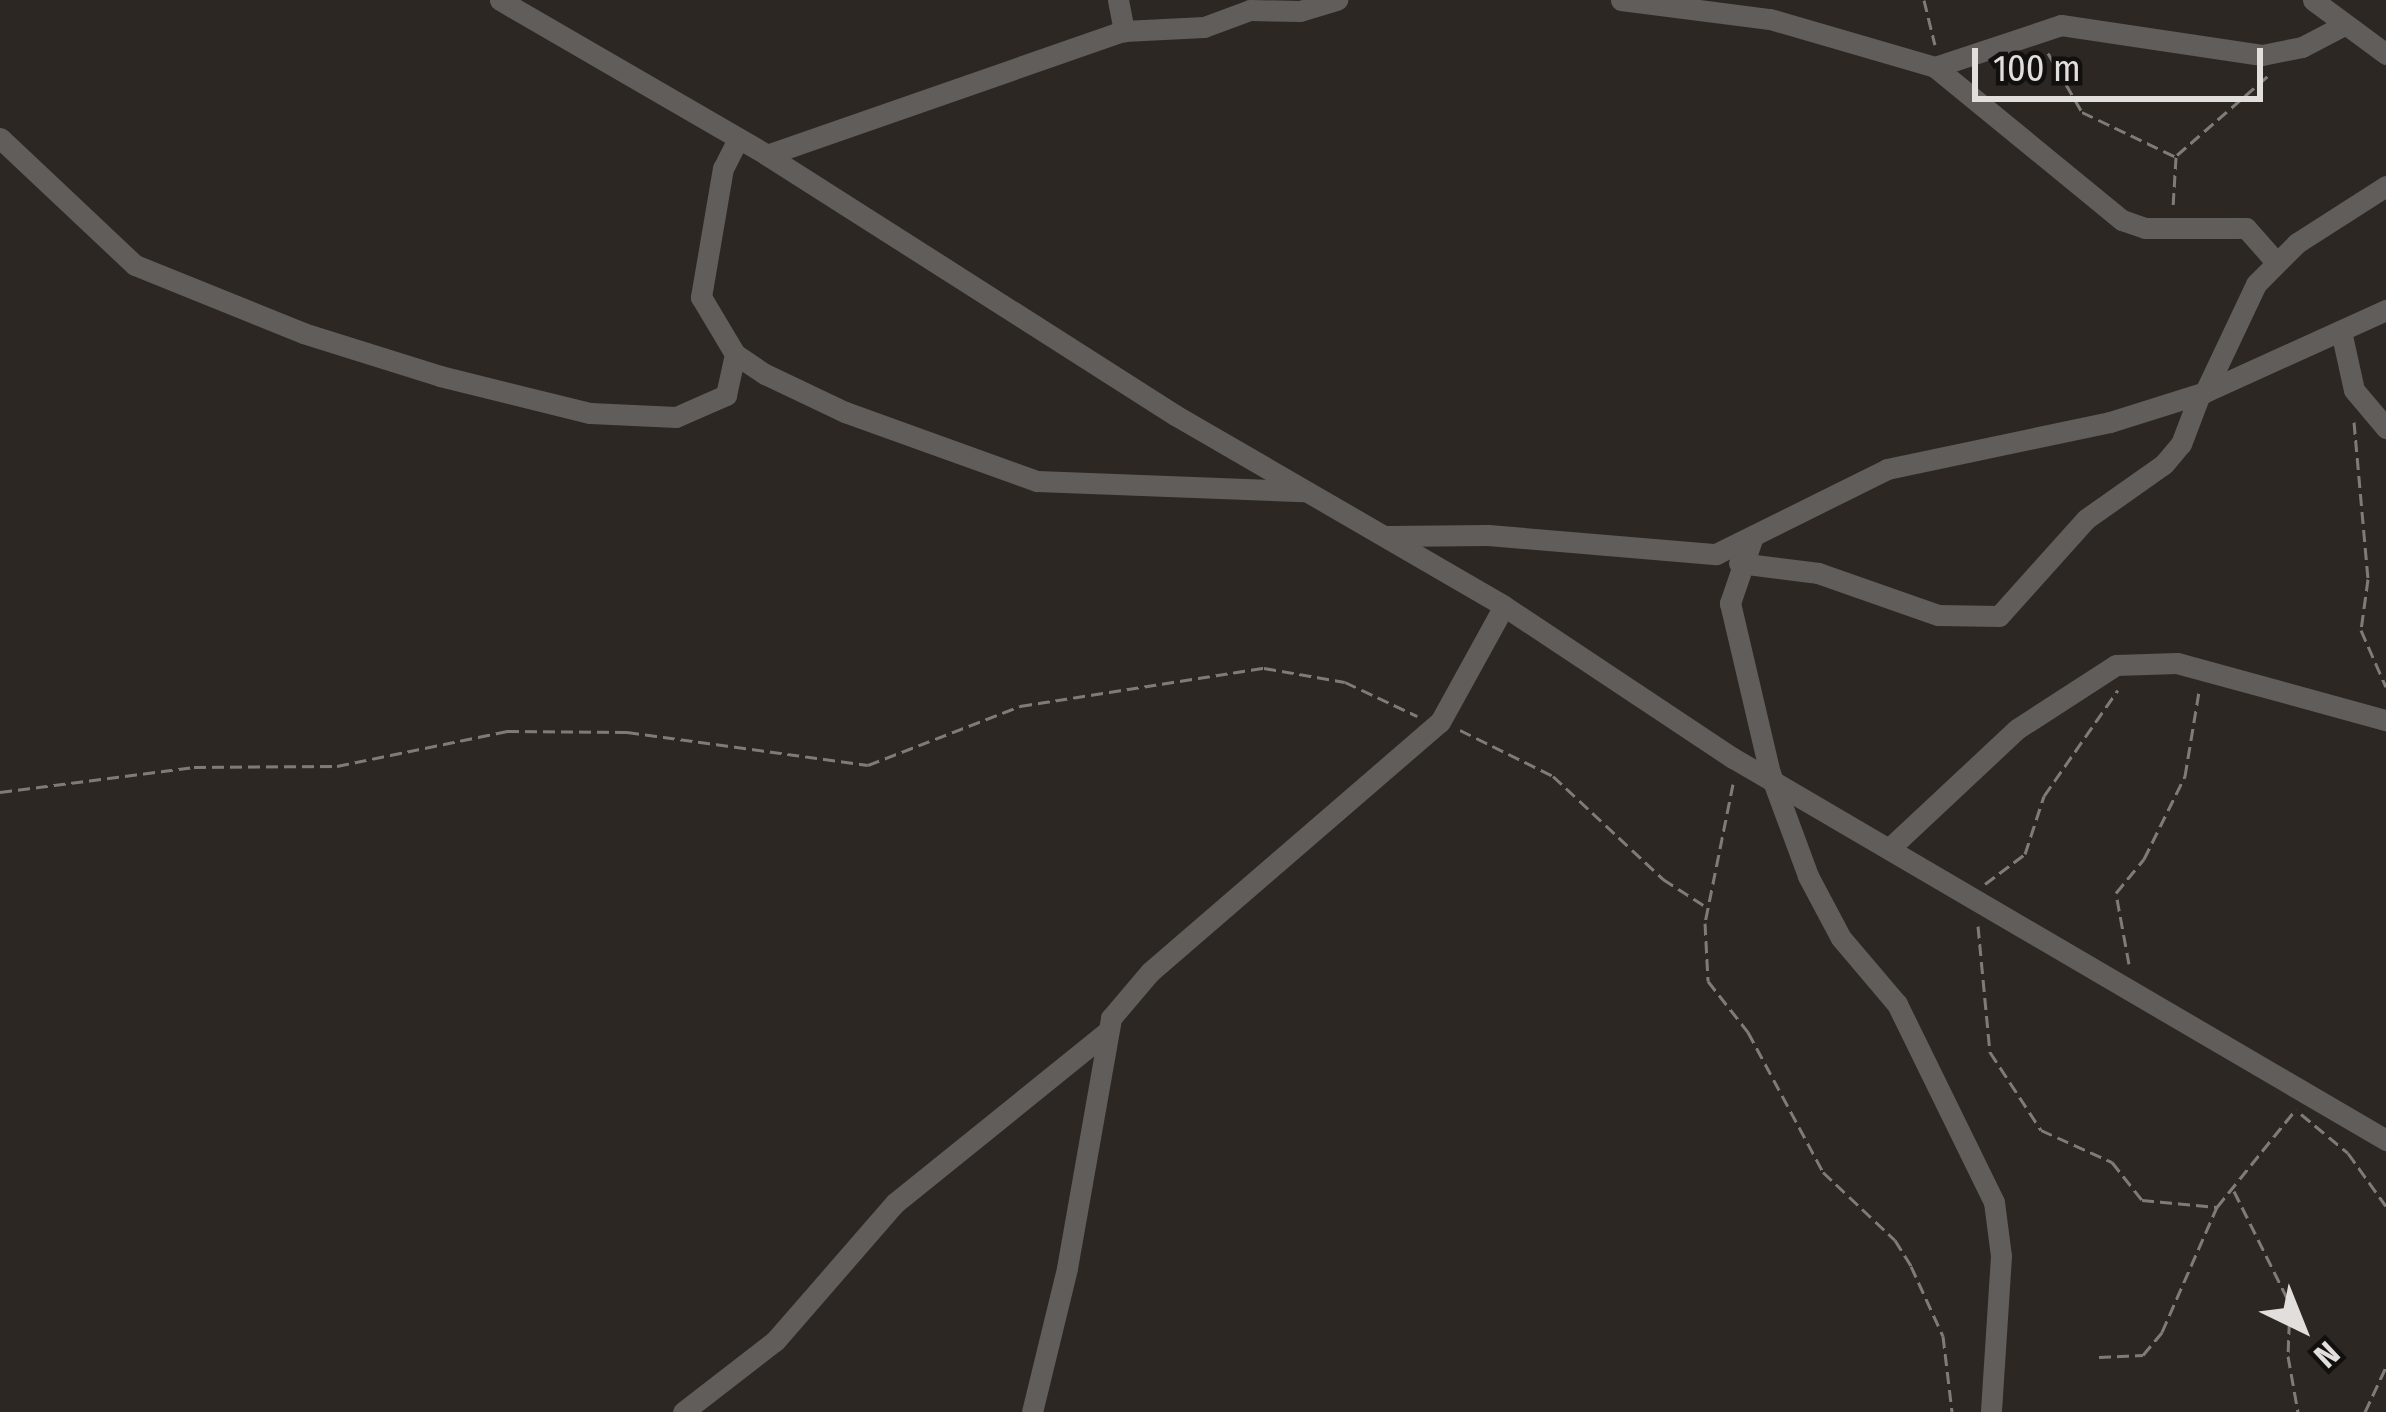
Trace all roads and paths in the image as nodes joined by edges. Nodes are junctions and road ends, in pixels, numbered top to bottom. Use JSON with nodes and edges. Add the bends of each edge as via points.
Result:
{"nodes":[{"id":1,"x":500,"y":0,"type":"edge"},
{"id":2,"x":1118,"y":0,"type":"edge"},
{"id":3,"x":1337,"y":0,"type":"edge"},
{"id":4,"x":1621,"y":0,"type":"edge"},
{"id":5,"x":1924,"y":0,"type":"edge"},
{"id":6,"x":2313,"y":0,"type":"edge"},
{"id":7,"x":2344,"y":25,"type":"junction"},
{"id":8,"x":1124,"y":31,"type":"junction"},
{"id":9,"x":2036,"y":31,"type":"junction"},
{"id":10,"x":2386,"y":54,"type":"edge"},
{"id":11,"x":1938,"y":66,"type":"junction"},
{"id":12,"x":2276,"y":71,"type":"dead end"},
{"id":13,"x":0,"y":138,"type":"edge"},
{"id":14,"x":736,"y":143,"type":"junction"},
{"id":15,"x":767,"y":155,"type":"junction"},
{"id":16,"x":2176,"y":157,"type":"junction"},
{"id":17,"x":2386,"y":186,"type":"edge"},
{"id":18,"x":2168,"y":226,"type":"junction"},
{"id":19,"x":2276,"y":262,"type":"junction"},
{"id":20,"x":2386,"y":310,"type":"edge"},
{"id":21,"x":2341,"y":331,"type":"junction"},
{"id":22,"x":735,"y":354,"type":"junction"},
{"id":23,"x":2354,"y":390,"type":"junction"},
{"id":24,"x":2203,"y":393,"type":"junction"},
{"id":25,"x":2386,"y":428,"type":"edge"},
{"id":26,"x":1310,"y":491,"type":"junction"},
{"id":27,"x":1386,"y":536,"type":"junction"},
{"id":28,"x":1752,"y":538,"type":"junction"},
{"id":29,"x":1739,"y":563,"type":"junction"},
{"id":30,"x":1504,"y":606,"type":"junction"},
{"id":31,"x":2142,"y":661,"type":"junction"},
{"id":32,"x":2191,"y":667,"type":"junction"},
{"id":33,"x":2386,"y":687,"type":"edge"},
{"id":34,"x":2386,"y":719,"type":"edge"},
{"id":35,"x":1440,"y":722,"type":"junction"},
{"id":36,"x":1733,"y":758,"type":"junction"},
{"id":37,"x":1770,"y":773,"type":"junction"},
{"id":38,"x":0,"y":792,"type":"edge"},
{"id":39,"x":1892,"y":846,"type":"junction"},
{"id":40,"x":1981,"y":899,"type":"junction"},
{"id":41,"x":1708,"y":908,"type":"junction"},
{"id":42,"x":2134,"y":989,"type":"junction"},
{"id":43,"x":1108,"y":1031,"type":"junction"},
{"id":44,"x":2297,"y":1099,"type":"junction"},
{"id":45,"x":2386,"y":1140,"type":"edge"},
{"id":46,"x":2233,"y":1189,"type":"junction"},
{"id":47,"x":2386,"y":1206,"type":"edge"},
{"id":48,"x":2217,"y":1207,"type":"junction"},
{"id":49,"x":2099,"y":1357,"type":"dead end"},
{"id":50,"x":2386,"y":1367,"type":"edge"},
{"id":51,"x":682,"y":1412,"type":"edge"},
{"id":52,"x":1032,"y":1412,"type":"edge"},
{"id":53,"x":1952,"y":1412,"type":"edge"},
{"id":54,"x":1990,"y":1412,"type":"edge"},
{"id":55,"x":2298,"y":1412,"type":"edge"},
{"id":56,"x":2365,"y":1412,"type":"edge"}],
"edges":[{"from":1,"to":14,"type":"street"},
{"from":2,"to":8,"type":"street"},
{"from":3,"to":8,"type":"street","via":[[1250,10],[1204,27]]},
{"from":4,"to":11,"type":"street","via":[[1770,19]]},
{"from":5,"to":11,"type":"path"},
{"from":6,"to":7,"type":"street"},
{"from":7,"to":9,"type":"street","via":[[2302,47],[2262,55],[2083,23]]},
{"from":7,"to":10,"type":"street"},
{"from":8,"to":15,"type":"street"},
{"from":9,"to":11,"type":"street"},
{"from":9,"to":16,"type":"path","via":[[2082,112]]},
{"from":11,"to":18,"type":"street","via":[[2122,220]]},
{"from":12,"to":16,"type":"path","via":[[2206,123]]},
{"from":13,"to":22,"type":"street","via":[[135,265],[304,333],[460,382],[590,412],[676,417],[726,394]]},
{"from":14,"to":15,"type":"street"},
{"from":14,"to":22,"type":"street","via":[[723,168],[701,297]]},
{"from":15,"to":26,"type":"street","via":[[1174,415]]},
{"from":16,"to":18,"type":"path"},
{"from":17,"to":19,"type":"street"},
{"from":18,"to":19,"type":"street","via":[[2246,228]]},
{"from":19,"to":24,"type":"street","via":[[2235,318]]},
{"from":20,"to":21,"type":"street"},
{"from":21,"to":23,"type":"street"},
{"from":21,"to":24,"type":"street"},
{"from":22,"to":26,"type":"street","via":[[814,400],[1037,481]]},
{"from":23,"to":25,"type":"street"},
{"from":23,"to":33,"type":"path","via":[[2368,579],[2361,630]]},
{"from":24,"to":28,"type":"street","via":[[2110,422],[1888,469]]},
{"from":24,"to":29,"type":"street","via":[[2164,464],[2086,519],[1999,616],[1938,615],[1818,573]]},
{"from":26,"to":27,"type":"street"},
{"from":27,"to":28,"type":"street","via":[[1489,535],[1716,554]]},
{"from":27,"to":30,"type":"street"},
{"from":28,"to":29,"type":"street"},
{"from":29,"to":37,"type":"street","via":[[1730,603]]},
{"from":30,"to":35,"type":"street"},
{"from":30,"to":36,"type":"street"},
{"from":31,"to":32,"type":"street"},
{"from":31,"to":39,"type":"street","via":[[2116,665],[2054,702]]},
{"from":31,"to":40,"type":"path","via":[[2044,796],[2025,854]]},
{"from":32,"to":34,"type":"street"},
{"from":32,"to":42,"type":"path","via":[[2199,691],[2185,776],[2144,860],[2116,893]]},
{"from":35,"to":38,"type":"path","via":[[1345,682],[1264,668],[1020,706],[868,765],[627,732],[507,731],[337,766],[194,767]]},
{"from":35,"to":41,"type":"path","via":[[1553,776],[1663,879]]},
{"from":35,"to":43,"type":"street","via":[[1150,972],[1126,995]]},
{"from":36,"to":37,"type":"street"},
{"from":36,"to":41,"type":"path","via":[[1733,806]]},
{"from":37,"to":39,"type":"street"},
{"from":37,"to":54,"type":"street","via":[[1808,876],[1841,938],[1897,1004],[1994,1202],[2001,1256]]},
{"from":39,"to":40,"type":"street"},
{"from":40,"to":42,"type":"street"},
{"from":40,"to":48,"type":"path","via":[[1990,1052],[2031,1118],[2052,1138],[2125,1172],[2142,1200]]},
{"from":41,"to":53,"type":"path","via":[[1715,999],[1748,1032],[1823,1172],[1895,1240],[1911,1266],[1943,1336]]},
{"from":42,"to":44,"type":"street"},
{"from":43,"to":51,"type":"street","via":[[896,1203],[775,1341]]},
{"from":43,"to":52,"type":"street","via":[[1067,1268]]},
{"from":44,"to":45,"type":"street"},
{"from":44,"to":46,"type":"path"},
{"from":44,"to":47,"type":"path"},
{"from":46,"to":48,"type":"path"},
{"from":46,"to":55,"type":"path","via":[[2290,1304]]},
{"from":48,"to":49,"type":"path","via":[[2197,1268],[2153,1343],[2143,1355]]},
{"from":50,"to":56,"type":"path"}]}
